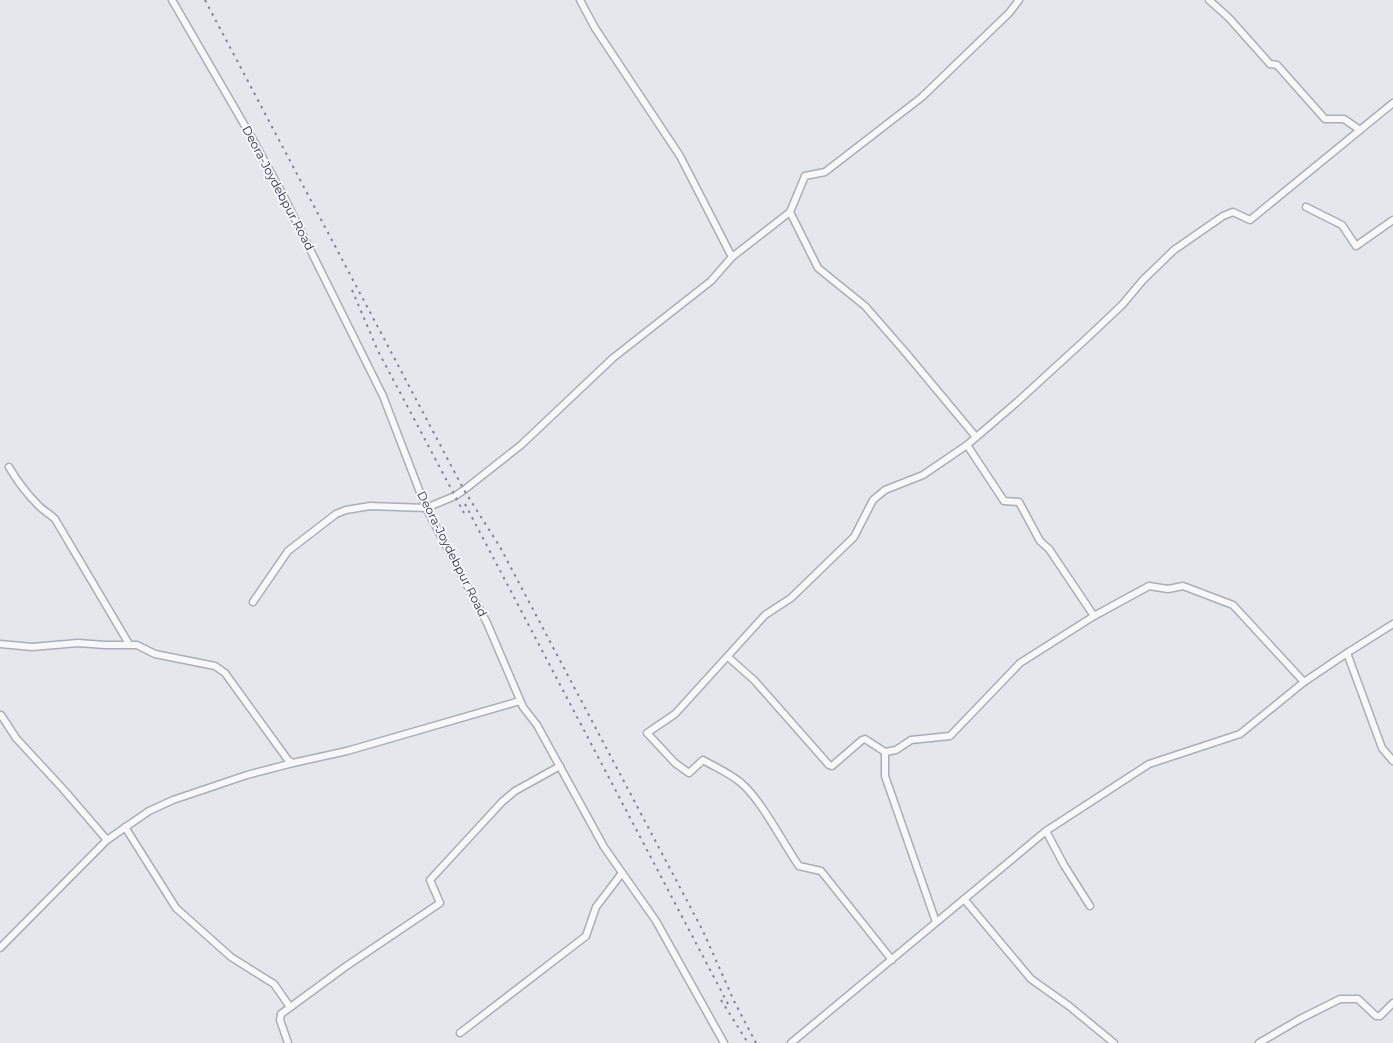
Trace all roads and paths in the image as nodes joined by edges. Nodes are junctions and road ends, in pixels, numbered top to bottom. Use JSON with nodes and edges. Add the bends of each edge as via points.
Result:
{"nodes":[{"id":1,"x":172,"y":0,"type":"edge"},
{"id":2,"x":580,"y":0,"type":"edge"},
{"id":3,"x":1019,"y":0,"type":"edge"},
{"id":4,"x":1209,"y":0,"type":"edge"},
{"id":5,"x":1393,"y":103,"type":"edge"},
{"id":6,"x":1360,"y":130,"type":"junction"},
{"id":7,"x":1306,"y":207,"type":"dead end"},
{"id":8,"x":790,"y":212,"type":"junction"},
{"id":9,"x":1393,"y":220,"type":"edge"},
{"id":10,"x":732,"y":257,"type":"junction"},
{"id":11,"x":976,"y":437,"type":"junction"},
{"id":12,"x":967,"y":445,"type":"junction"},
{"id":13,"x":9,"y":467,"type":"dead end"},
{"id":14,"x":426,"y":508,"type":"junction"},
{"id":15,"x":253,"y":602,"type":"dead end"},
{"id":16,"x":1094,"y":616,"type":"junction"},
{"id":17,"x":1393,"y":624,"type":"edge"},
{"id":18,"x":0,"y":644,"type":"edge"},
{"id":19,"x":129,"y":644,"type":"junction"},
{"id":20,"x":1347,"y":653,"type":"junction"},
{"id":21,"x":728,"y":657,"type":"junction"},
{"id":22,"x":1304,"y":682,"type":"junction"},
{"id":23,"x":520,"y":702,"type":"junction"},
{"id":24,"x":1,"y":715,"type":"dead end"},
{"id":25,"x":884,"y":752,"type":"junction"},
{"id":26,"x":1393,"y":761,"type":"edge"},
{"id":27,"x":293,"y":763,"type":"junction"},
{"id":28,"x":560,"y":766,"type":"junction"},
{"id":29,"x":124,"y":827,"type":"junction"},
{"id":30,"x":1046,"y":831,"type":"junction"},
{"id":31,"x":107,"y":840,"type":"junction"},
{"id":32,"x":622,"y":873,"type":"junction"},
{"id":33,"x":964,"y":899,"type":"junction"},
{"id":34,"x":1090,"y":906,"type":"dead end"},
{"id":35,"x":936,"y":922,"type":"junction"},
{"id":36,"x":0,"y":948,"type":"edge"},
{"id":37,"x":892,"y":960,"type":"junction"},
{"id":38,"x":1393,"y":1003,"type":"edge"},
{"id":39,"x":290,"y":1007,"type":"junction"},
{"id":40,"x":460,"y":1033,"type":"dead end"},
{"id":41,"x":288,"y":1043,"type":"edge"},
{"id":42,"x":724,"y":1043,"type":"edge"},
{"id":43,"x":792,"y":1043,"type":"edge"},
{"id":44,"x":1114,"y":1043,"type":"edge"},
{"id":45,"x":1259,"y":1043,"type":"edge"}],
"edges":[{"from":1,"to":14,"type":"street","name":"Deora-Joydebpur Road","via":[[285,199],[383,396]]},
{"from":2,"to":10,"type":"street","via":[[680,156]]},
{"from":3,"to":8,"type":"street","via":[[922,97],[825,172],[805,176]]},
{"from":4,"to":6,"type":"street","via":[[1270,64],[1277,66],[1325,119],[1344,119]]},
{"from":5,"to":6,"type":"street"},
{"from":6,"to":11,"type":"street","via":[[1250,220],[1233,212],[1174,250],[1122,305]]},
{"from":7,"to":9,"type":"street","via":[[1342,225],[1356,246]]},
{"from":8,"to":10,"type":"street"},
{"from":8,"to":11,"type":"street","via":[[818,268],[866,306]]},
{"from":10,"to":14,"type":"street","via":[[711,281],[613,358],[521,445],[464,490]]},
{"from":11,"to":12,"type":"street"},
{"from":12,"to":16,"type":"street","via":[[1004,501],[1019,502],[1040,541]]},
{"from":12,"to":21,"type":"street","via":[[923,474],[885,490],[873,500],[854,537],[791,598],[765,615]]},
{"from":13,"to":19,"type":"street","via":[[40,507],[55,519]]},
{"from":14,"to":15,"type":"street","via":[[370,506],[336,514],[288,551]]},
{"from":14,"to":23,"type":"street","name":"Deora-Joydebpur Road","via":[[487,623]]},
{"from":16,"to":22,"type":"street","via":[[1149,586],[1168,589],[1183,586],[1234,606]]},
{"from":16,"to":25,"type":"street","via":[[1020,663],[950,736],[910,740],[896,750]]},
{"from":17,"to":20,"type":"street"},
{"from":18,"to":19,"type":"street","via":[[32,647],[78,642]]},
{"from":19,"to":27,"type":"street","via":[[155,654],[204,662],[222,669]]},
{"from":20,"to":22,"type":"street"},
{"from":20,"to":26,"type":"street","via":[[1382,748]]},
{"from":21,"to":25,"type":"street","via":[[754,680],[828,765],[834,766],[865,739]]},
{"from":21,"to":37,"type":"street","via":[[675,714],[648,734],[675,763],[689,772],[703,760],[742,784],[799,866],[821,871]]},
{"from":22,"to":30,"type":"street","via":[[1240,734],[1149,764]]},
{"from":23,"to":27,"type":"street","via":[[348,751]]},
{"from":23,"to":28,"type":"street","name":"Deora-Joydebpur Road"},
{"from":24,"to":31,"type":"street","via":[[16,738]]},
{"from":25,"to":35,"type":"street","via":[[885,776]]},
{"from":27,"to":29,"type":"street","via":[[173,800]]},
{"from":28,"to":32,"type":"street","name":"Deora-Joydebpur Road","via":[[604,847]]},
{"from":28,"to":39,"type":"street","via":[[502,802],[430,880],[440,903]]},
{"from":29,"to":31,"type":"street"},
{"from":29,"to":39,"type":"street","via":[[176,908],[231,957],[274,984]]},
{"from":30,"to":33,"type":"street"},
{"from":30,"to":34,"type":"street"},
{"from":31,"to":36,"type":"street"},
{"from":32,"to":40,"type":"street","via":[[596,907],[586,936]]},
{"from":32,"to":42,"type":"street","name":"Deora-Joydebpur Road","via":[[656,920]]},
{"from":33,"to":35,"type":"street"},
{"from":33,"to":44,"type":"street","via":[[1031,979]]},
{"from":35,"to":37,"type":"street"},
{"from":37,"to":43,"type":"street"},
{"from":38,"to":45,"type":"street","via":[[1376,1016],[1358,999],[1340,999]]},
{"from":39,"to":41,"type":"street","via":[[280,1017]]}]}
